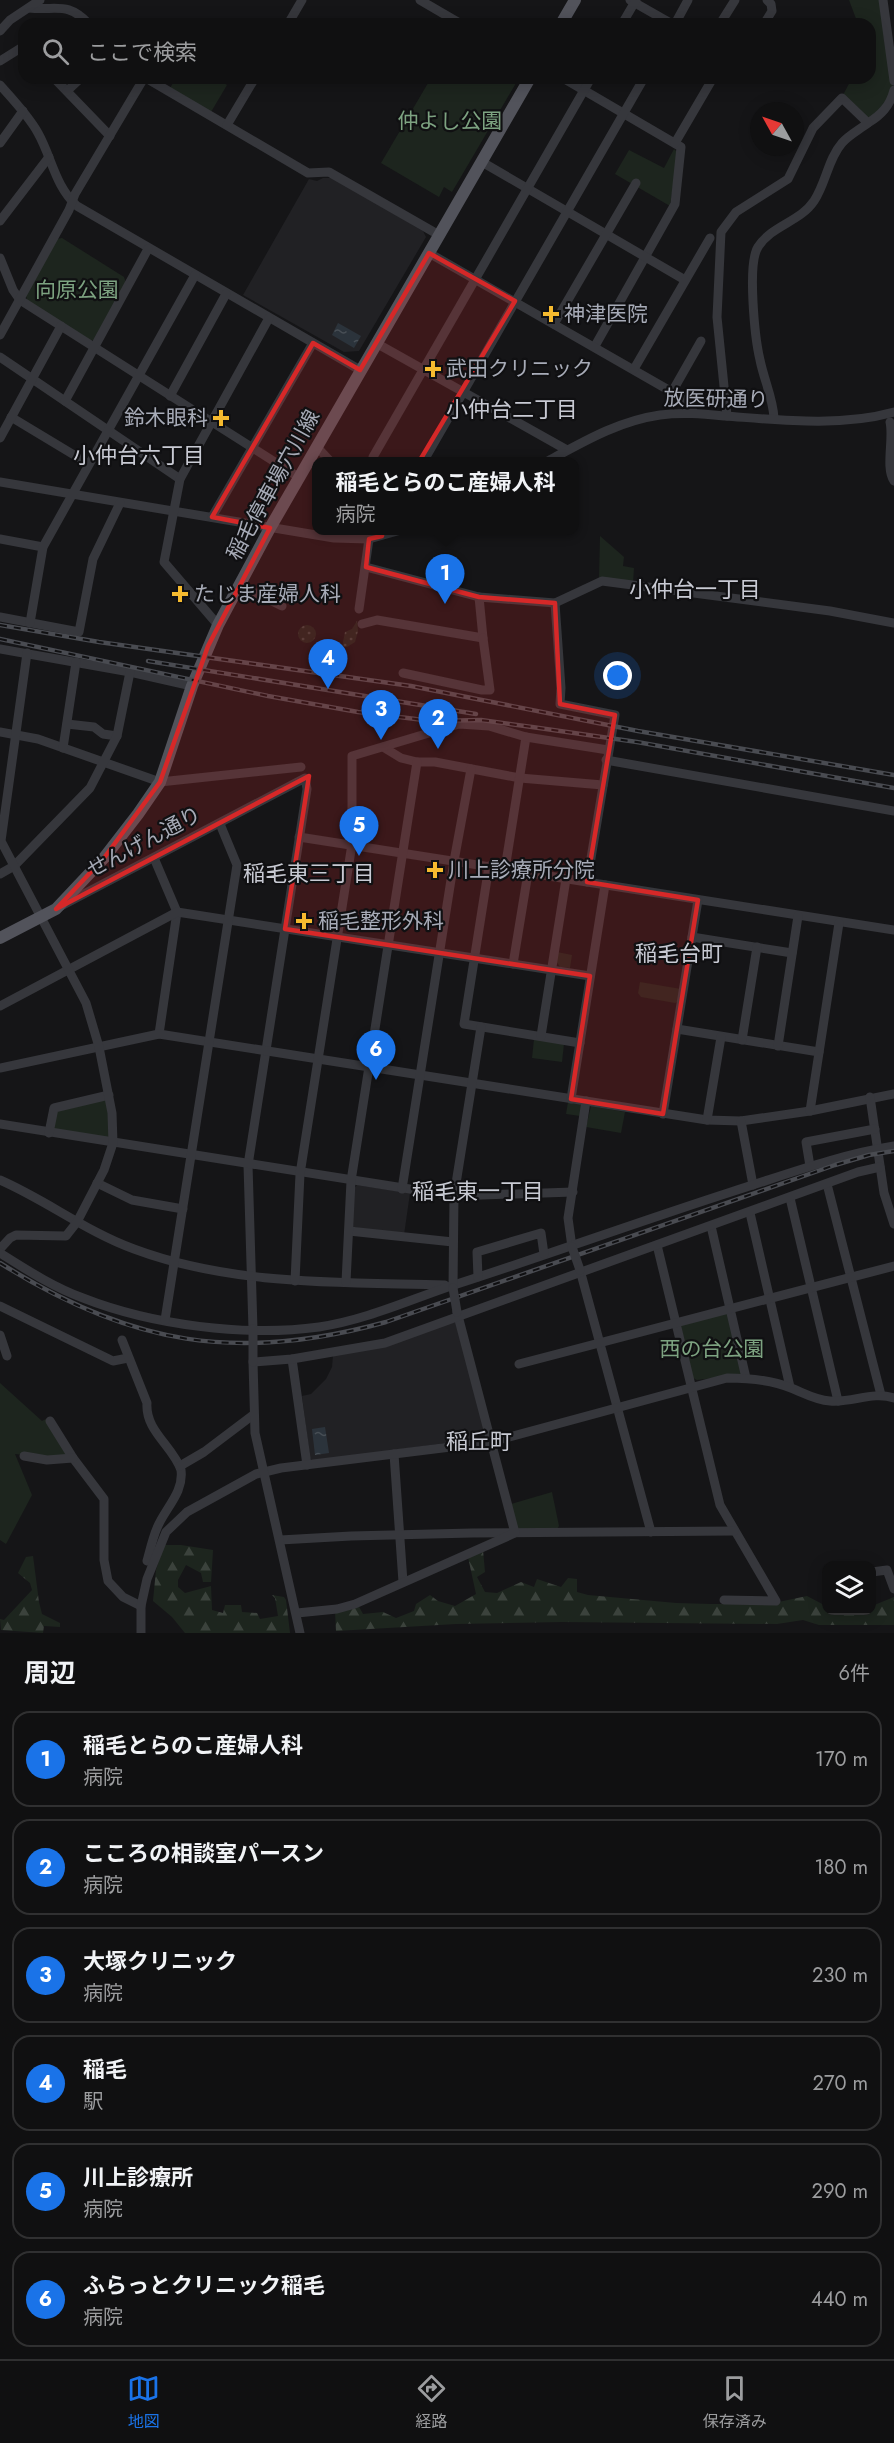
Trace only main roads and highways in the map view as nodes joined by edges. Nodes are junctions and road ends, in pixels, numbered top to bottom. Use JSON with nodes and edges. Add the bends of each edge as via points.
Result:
{"nodes":[{"id":1,"x":575,"y":0,"type":"edge"},
{"id":2,"x":564,"y":18,"type":"edge"},
{"id":3,"x":527,"y":84,"type":"edge"},
{"id":4,"x":56,"y":909,"type":"joint"},
{"id":5,"x":0,"y":939,"type":"edge"}],
"edges":[{"from":1,"to":2,"type":"main road"},
{"from":3,"to":4,"type":"main road","name":"稲毛停車場穴川線","via":[[239,585],[192,686],[160,782],[104,858]]},
{"from":4,"to":5,"type":"main road","name":"せんげん通り"}]}
